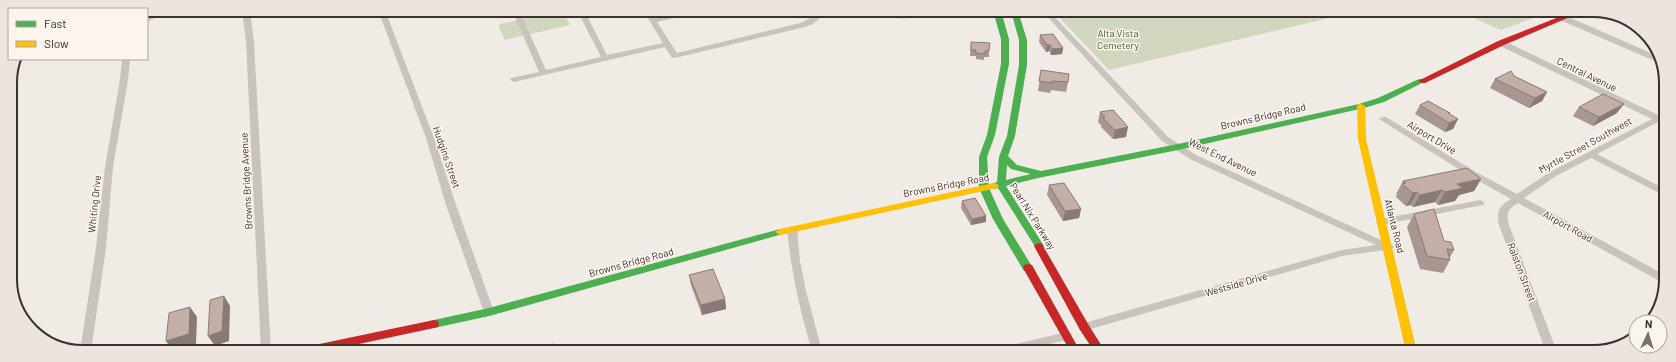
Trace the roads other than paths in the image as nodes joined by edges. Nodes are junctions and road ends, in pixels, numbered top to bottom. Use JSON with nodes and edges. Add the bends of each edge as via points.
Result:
{"nodes":[{"id":1,"x":247,"y":17,"type":"edge"},
{"id":2,"x":384,"y":17,"type":"edge"},
{"id":3,"x":518,"y":17,"type":"edge"},
{"id":4,"x":584,"y":17,"type":"edge"},
{"id":5,"x":650,"y":17,"type":"edge"},
{"id":6,"x":669,"y":17,"type":"edge"},
{"id":7,"x":813,"y":17,"type":"edge"},
{"id":8,"x":999,"y":17,"type":"edge"},
{"id":9,"x":1016,"y":17,"type":"edge"},
{"id":10,"x":1051,"y":17,"type":"edge"},
{"id":11,"x":1563,"y":18,"type":"joint"},
{"id":12,"x":653,"y":21,"type":"junction"},
{"id":13,"x":1501,"y":43,"type":"junction"},
{"id":14,"x":667,"y":44,"type":"junction"},
{"id":15,"x":1654,"y":57,"type":"edge"},
{"id":16,"x":605,"y":58,"type":"junction"},
{"id":17,"x":126,"y":60,"type":"edge"},
{"id":18,"x":543,"y":73,"type":"junction"},
{"id":19,"x":514,"y":80,"type":"dead end"},
{"id":20,"x":1361,"y":106,"type":"junction"},
{"id":21,"x":1659,"y":117,"type":"edge"},
{"id":22,"x":1383,"y":119,"type":"dead end"},
{"id":23,"x":1659,"y":120,"type":"edge"},
{"id":24,"x":1178,"y":147,"type":"junction"},
{"id":25,"x":1592,"y":155,"type":"junction"},
{"id":26,"x":1003,"y":157,"type":"junction"},
{"id":27,"x":1471,"y":173,"type":"joint"},
{"id":28,"x":1045,"y":174,"type":"junction"},
{"id":29,"x":1001,"y":185,"type":"junction"},
{"id":30,"x":984,"y":188,"type":"junction"},
{"id":31,"x":1659,"y":190,"type":"edge"},
{"id":32,"x":1517,"y":198,"type":"junction"},
{"id":33,"x":1480,"y":203,"type":"dead end"},
{"id":34,"x":1385,"y":222,"type":"junction"},
{"id":35,"x":792,"y":229,"type":"junction"},
{"id":36,"x":1389,"y":247,"type":"junction"},
{"id":37,"x":1659,"y":277,"type":"edge"},
{"id":38,"x":489,"y":312,"type":"junction"},
{"id":39,"x":1084,"y":327,"type":"junction"},
{"id":40,"x":1067,"y":336,"type":"junction"},
{"id":41,"x":86,"y":345,"type":"edge"},
{"id":42,"x":266,"y":345,"type":"edge"},
{"id":43,"x":336,"y":345,"type":"edge"},
{"id":44,"x":815,"y":345,"type":"edge"},
{"id":45,"x":1029,"y":345,"type":"edge"},
{"id":46,"x":1072,"y":345,"type":"edge"},
{"id":47,"x":1096,"y":345,"type":"edge"},
{"id":48,"x":1410,"y":345,"type":"edge"},
{"id":49,"x":1549,"y":345,"type":"edge"}],
"edges":[{"from":1,"to":42,"type":"street","name":"Browns Bridge Avenue"},
{"from":2,"to":38,"type":"street","name":"Hudgins Street","via":[[430,138]]},
{"from":3,"to":18,"type":"street"},
{"from":4,"to":16,"type":"street"},
{"from":5,"to":12,"type":"street"},
{"from":6,"to":12,"type":"street"},
{"from":7,"to":14,"type":"street","via":[[810,22],[802,25],[675,56]]},
{"from":8,"to":30,"type":"main road","via":[[1006,39],[1005,64],[991,133],[983,157]]},
{"from":9,"to":26,"type":"main road","name":"Pearl Nix Parkway","via":[[1023,40],[1023,65],[1011,136]]},
{"from":10,"to":24,"type":"street","name":"West End Avenue","via":[[1165,139]]},
{"from":11,"to":13,"type":"main road","name":"Browns Bridge Road"},
{"from":11,"to":15,"type":"street"},
{"from":12,"to":14,"type":"street"},
{"from":13,"to":20,"type":"main road","name":"Browns Bridge Road","via":[[1381,100]]},
{"from":13,"to":21,"type":"street","name":"Central Avenue"},
{"from":14,"to":16,"type":"street"},
{"from":16,"to":18,"type":"street"},
{"from":17,"to":41,"type":"street","name":"Whiting Drive","via":[[109,166],[101,248]]},
{"from":18,"to":19,"type":"street"},
{"from":20,"to":24,"type":"main road","name":"Browns Bridge Road"},
{"from":20,"to":34,"type":"main road","name":"Atlanta Road","via":[[1362,139]]},
{"from":22,"to":27,"type":"street","name":"Airport Drive"},
{"from":23,"to":25,"type":"street","name":"Myrtle Street Southwest"},
{"from":24,"to":28,"type":"main road","name":"Browns Bridge Road"},
{"from":24,"to":36,"type":"street","name":"West End Avenue","via":[[1192,157]]},
{"from":25,"to":31,"type":"street"},
{"from":25,"to":32,"type":"street","name":"Myrtle Street Southwest","via":[[1553,174]]},
{"from":26,"to":28,"type":"main road","via":[[1014,167]]},
{"from":26,"to":29,"type":"main road","name":"Pearl Nix Parkway"},
{"from":27,"to":32,"type":"street","name":"Airport Road"},
{"from":28,"to":29,"type":"main road","name":"Browns Bridge Road"},
{"from":29,"to":30,"type":"main road","name":"Browns Bridge Road"},
{"from":29,"to":39,"type":"main road","name":"Pearl Nix Parkway"},
{"from":30,"to":35,"type":"main road","name":"Browns Bridge Road"},
{"from":30,"to":40,"type":"main road","via":[[998,219]]},
{"from":32,"to":37,"type":"street","name":"Airport Road"},
{"from":32,"to":49,"type":"street","name":"Ralston Street","via":[[1505,206],[1502,216]]},
{"from":33,"to":34,"type":"street"},
{"from":34,"to":36,"type":"main road","name":"Atlanta Road"},
{"from":35,"to":38,"type":"main road","name":"Browns Bridge Road"},
{"from":35,"to":44,"type":"street","via":[[799,288]]},
{"from":36,"to":39,"type":"street","name":"Westside Drive","via":[[1342,253]]},
{"from":36,"to":48,"type":"main road","name":"Atlanta Road"},
{"from":38,"to":43,"type":"main road","name":"Browns Bridge Road"},
{"from":39,"to":47,"type":"main road","name":"Pearl Nix Parkway"},
{"from":40,"to":45,"type":"street"},
{"from":40,"to":46,"type":"main road"}]}
